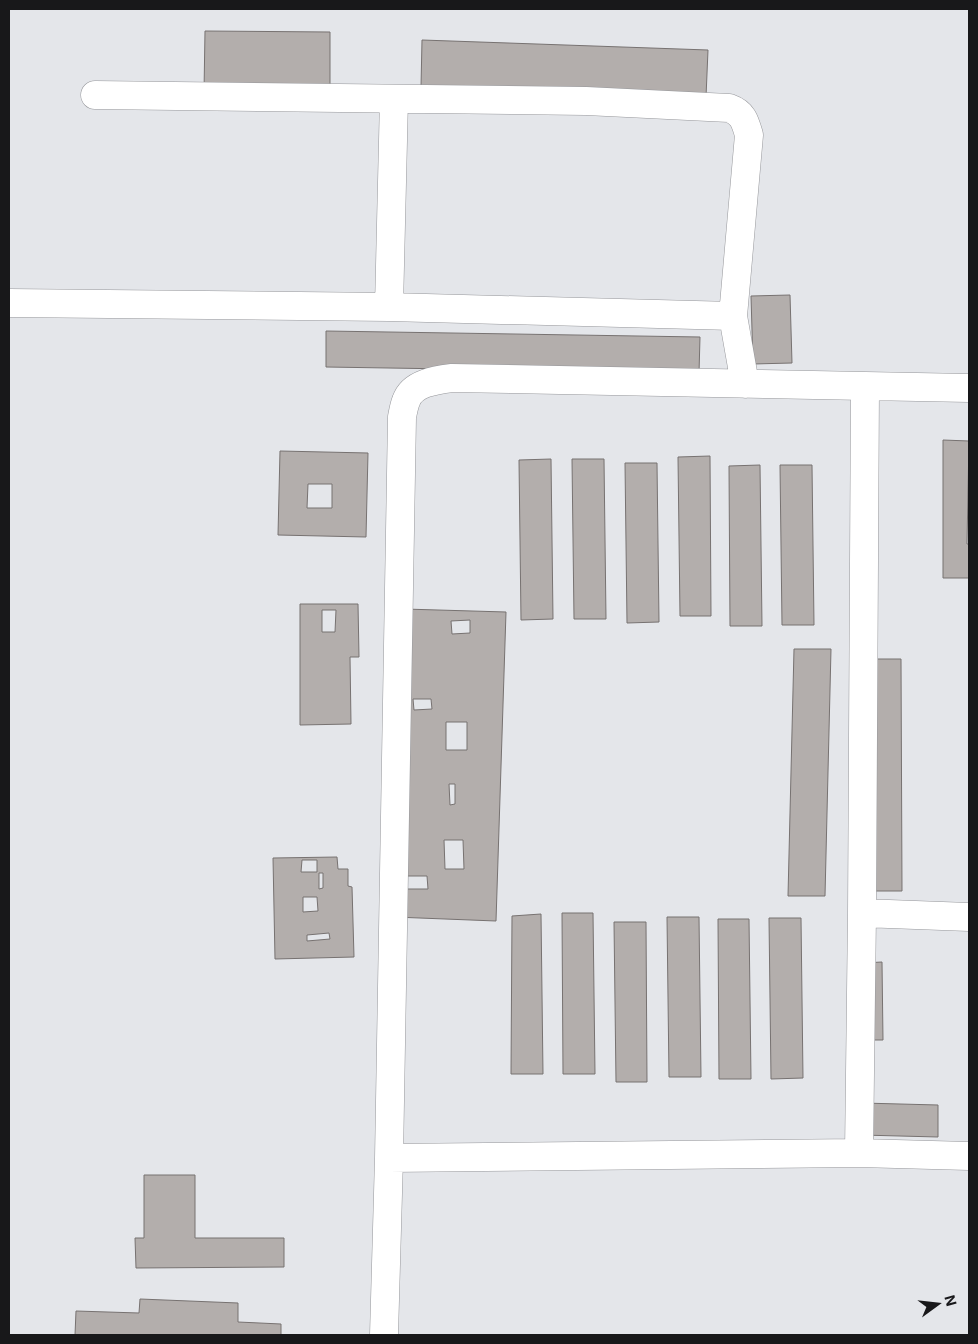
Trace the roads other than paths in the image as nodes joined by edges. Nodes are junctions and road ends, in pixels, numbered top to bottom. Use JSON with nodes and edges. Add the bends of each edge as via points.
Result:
{"nodes":[{"id":1,"x":95,"y":95,"type":"dead end"},
{"id":2,"x":394,"y":99,"type":"junction"},
{"id":3,"x":9,"y":303,"type":"edge"},
{"id":4,"x":388,"y":307,"type":"junction"},
{"id":5,"x":733,"y":316,"type":"junction"},
{"id":6,"x":745,"y":384,"type":"junction"},
{"id":7,"x":864,"y":386,"type":"junction"},
{"id":8,"x":969,"y":388,"type":"edge"},
{"id":9,"x":862,"y":913,"type":"junction"},
{"id":10,"x":969,"y":917,"type":"edge"},
{"id":11,"x":859,"y":1153,"type":"junction"},
{"id":12,"x":969,"y":1156,"type":"edge"},
{"id":13,"x":389,"y":1158,"type":"junction"},
{"id":14,"x":384,"y":1335,"type":"edge"}],
"edges":[{"from":1,"to":2,"type":"lane"},
{"from":2,"to":4,"type":"lane"},
{"from":2,"to":5,"type":"lane","via":[[586,101],[729,108],[738,112],[749,134]]},
{"from":3,"to":4,"type":"lane"},
{"from":4,"to":5,"type":"lane"},
{"from":5,"to":6,"type":"lane"},
{"from":6,"to":7,"type":"lane"},
{"from":6,"to":13,"type":"lane","via":[[452,378],[422,384],[406,399],[402,417]]},
{"from":7,"to":8,"type":"lane"},
{"from":7,"to":9,"type":"lane"},
{"from":9,"to":10,"type":"lane"},
{"from":9,"to":11,"type":"lane"},
{"from":11,"to":12,"type":"lane"},
{"from":11,"to":13,"type":"lane"},
{"from":13,"to":14,"type":"lane"}]}
